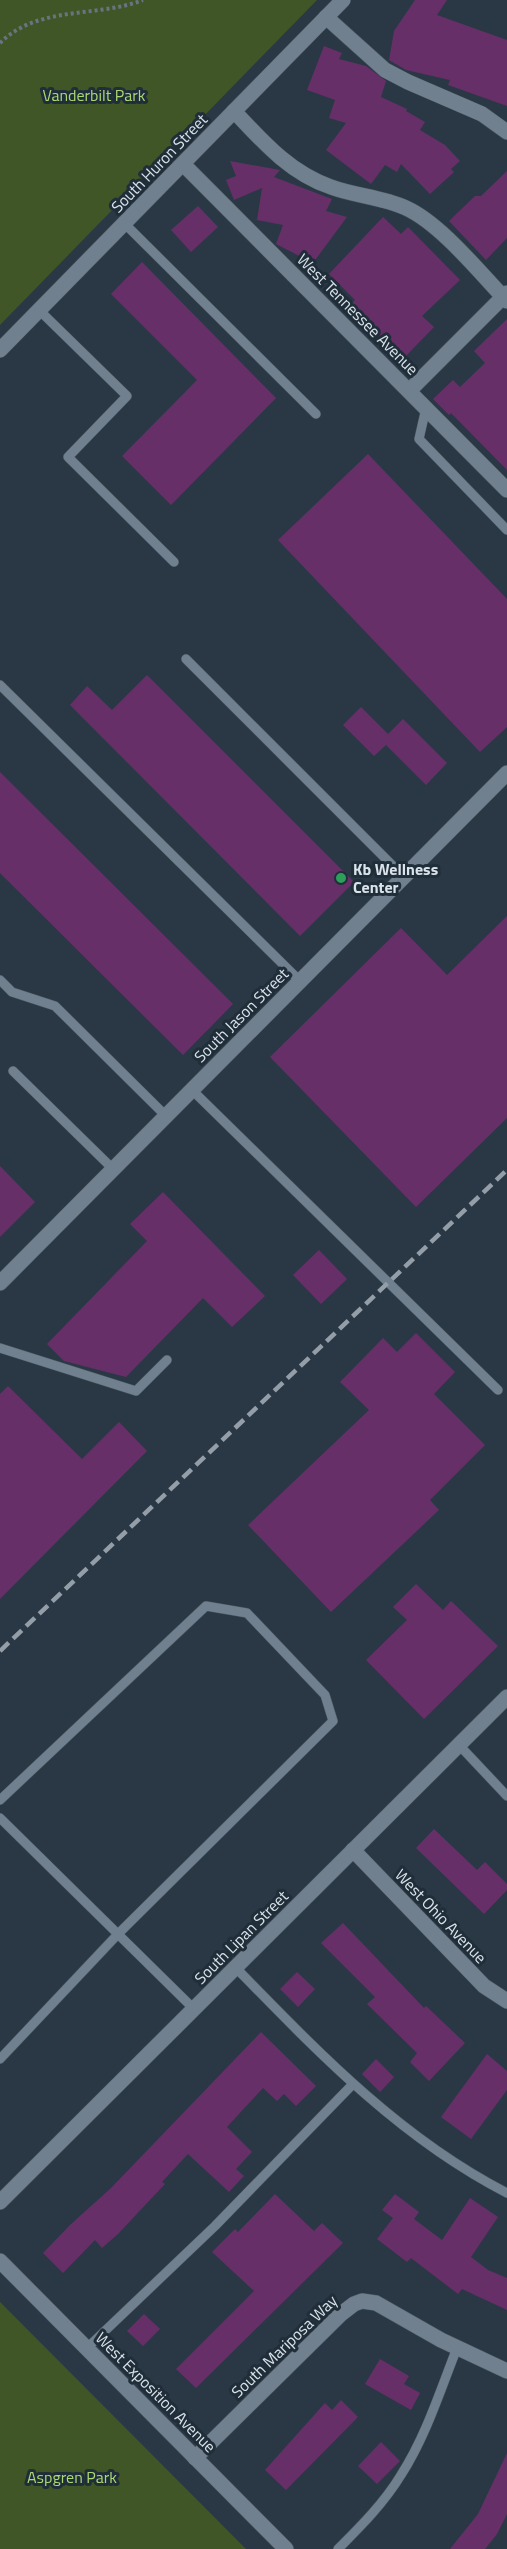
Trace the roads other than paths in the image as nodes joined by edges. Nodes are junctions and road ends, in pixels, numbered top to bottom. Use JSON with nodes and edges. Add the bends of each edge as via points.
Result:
{"nodes":[{"id":1,"x":343,"y":0,"type":"edge"},
{"id":2,"x":326,"y":17,"type":"junction"},
{"id":3,"x":234,"y":111,"type":"junction"},
{"id":4,"x":507,"y":132,"type":"edge"},
{"id":5,"x":183,"y":164,"type":"junction"},
{"id":6,"x":124,"y":223,"type":"junction"},
{"id":7,"x":506,"y":297,"type":"edge"},
{"id":8,"x":39,"y":310,"type":"junction"},
{"id":9,"x":0,"y":350,"type":"edge"},
{"id":10,"x":409,"y":391,"type":"junction"},
{"id":11,"x":426,"y":408,"type":"junction"},
{"id":12,"x":316,"y":414,"type":"dead end"},
{"id":13,"x":507,"y":490,"type":"edge"},
{"id":14,"x":507,"y":530,"type":"edge"},
{"id":15,"x":174,"y":562,"type":"dead end"},
{"id":16,"x":186,"y":659,"type":"dead end"},
{"id":17,"x":0,"y":685,"type":"edge"},
{"id":18,"x":507,"y":773,"type":"edge"},
{"id":19,"x":404,"y":877,"type":"junction"},
{"id":20,"x":0,"y":980,"type":"edge"},
{"id":21,"x":300,"y":981,"type":"junction"},
{"id":22,"x":13,"y":1071,"type":"dead end"},
{"id":23,"x":192,"y":1090,"type":"junction"},
{"id":24,"x":166,"y":1116,"type":"junction"},
{"id":25,"x":113,"y":1169,"type":"junction"},
{"id":26,"x":0,"y":1283,"type":"edge"},
{"id":27,"x":0,"y":1348,"type":"edge"},
{"id":28,"x":167,"y":1360,"type":"dead end"},
{"id":29,"x":498,"y":1390,"type":"dead end"},
{"id":30,"x":507,"y":1697,"type":"edge"},
{"id":31,"x":459,"y":1745,"type":"junction"},
{"id":32,"x":507,"y":1796,"type":"edge"},
{"id":33,"x":0,"y":1800,"type":"edge"},
{"id":34,"x":0,"y":1818,"type":"edge"},
{"id":35,"x":353,"y":1850,"type":"junction"},
{"id":36,"x":119,"y":1933,"type":"junction"},
{"id":37,"x":236,"y":1968,"type":"junction"},
{"id":38,"x":507,"y":2001,"type":"edge"},
{"id":39,"x":194,"y":2009,"type":"junction"},
{"id":40,"x":0,"y":2059,"type":"edge"},
{"id":41,"x":353,"y":2085,"type":"junction"},
{"id":42,"x":507,"y":2193,"type":"edge"},
{"id":43,"x":0,"y":2202,"type":"edge"},
{"id":44,"x":0,"y":2261,"type":"edge"},
{"id":45,"x":87,"y":2348,"type":"junction"},
{"id":46,"x":457,"y":2348,"type":"junction"},
{"id":47,"x":507,"y":2371,"type":"edge"},
{"id":48,"x":195,"y":2458,"type":"junction"},
{"id":49,"x":286,"y":2549,"type":"edge"},
{"id":50,"x":338,"y":2549,"type":"edge"}],
"edges":[{"from":1,"to":2,"type":"street","name":"South Huron Street"},
{"from":2,"to":3,"type":"street","name":"South Huron Street"},
{"from":2,"to":4,"type":"street","via":[[385,70],[482,114]]},
{"from":3,"to":5,"type":"street","name":"South Huron Street"},
{"from":3,"to":7,"type":"street","via":[[285,163],[307,178],[406,207],[431,223]]},
{"from":5,"to":6,"type":"street","name":"South Huron Street"},
{"from":5,"to":10,"type":"street","name":"West Tennessee Avenue"},
{"from":6,"to":8,"type":"street","name":"South Huron Street"},
{"from":6,"to":12,"type":"lane"},
{"from":7,"to":10,"type":"street"},
{"from":8,"to":9,"type":"street","name":"South Huron Street"},
{"from":8,"to":15,"type":"lane","via":[[127,396],[68,457]]},
{"from":10,"to":11,"type":"street","name":"West Tennessee Avenue"},
{"from":11,"to":13,"type":"street","name":"West Tennessee Avenue"},
{"from":11,"to":14,"type":"lane","via":[[419,440]]},
{"from":16,"to":19,"type":"lane"},
{"from":17,"to":21,"type":"lane"},
{"from":18,"to":19,"type":"street","name":"South Jason Street"},
{"from":19,"to":21,"type":"street","name":"South Jason Street"},
{"from":20,"to":24,"type":"lane","via":[[12,992],[55,1006]]},
{"from":21,"to":23,"type":"street","name":"South Jason Street"},
{"from":22,"to":25,"type":"lane"},
{"from":23,"to":24,"type":"street","name":"South Jason Street"},
{"from":23,"to":29,"type":"lane"},
{"from":24,"to":25,"type":"street","name":"South Jason Street"},
{"from":25,"to":26,"type":"street","name":"South Jason Street"},
{"from":27,"to":28,"type":"lane","via":[[136,1391]]},
{"from":30,"to":31,"type":"street","name":"South Lipan Street"},
{"from":31,"to":32,"type":"lane"},
{"from":31,"to":35,"type":"street","name":"South Lipan Street"},
{"from":33,"to":36,"type":"lane","via":[[206,1606],[247,1613],[325,1695],[333,1721]]},
{"from":34,"to":36,"type":"lane"},
{"from":35,"to":37,"type":"street","name":"South Lipan Street"},
{"from":35,"to":38,"type":"street","name":"West Ohio Avenue","via":[[484,1986]]},
{"from":36,"to":39,"type":"lane"},
{"from":36,"to":40,"type":"lane"},
{"from":37,"to":39,"type":"street","name":"South Lipan Street"},
{"from":37,"to":41,"type":"lane"},
{"from":39,"to":43,"type":"street","name":"South Lipan Street"},
{"from":41,"to":42,"type":"lane","via":[[428,2145]]},
{"from":41,"to":45,"type":"lane","via":[[215,2226]]},
{"from":44,"to":45,"type":"street","name":"West Exposition Avenue"},
{"from":45,"to":48,"type":"street","name":"West Exposition Avenue"},
{"from":46,"to":47,"type":"street","name":"South Mariposa Way"},
{"from":46,"to":48,"type":"street","name":"South Mariposa Way","via":[[376,2303],[354,2304]]},
{"from":46,"to":50,"type":"lane","via":[[423,2436],[401,2476],[382,2503]]},
{"from":48,"to":49,"type":"street","name":"West Exposition Avenue"}]}
